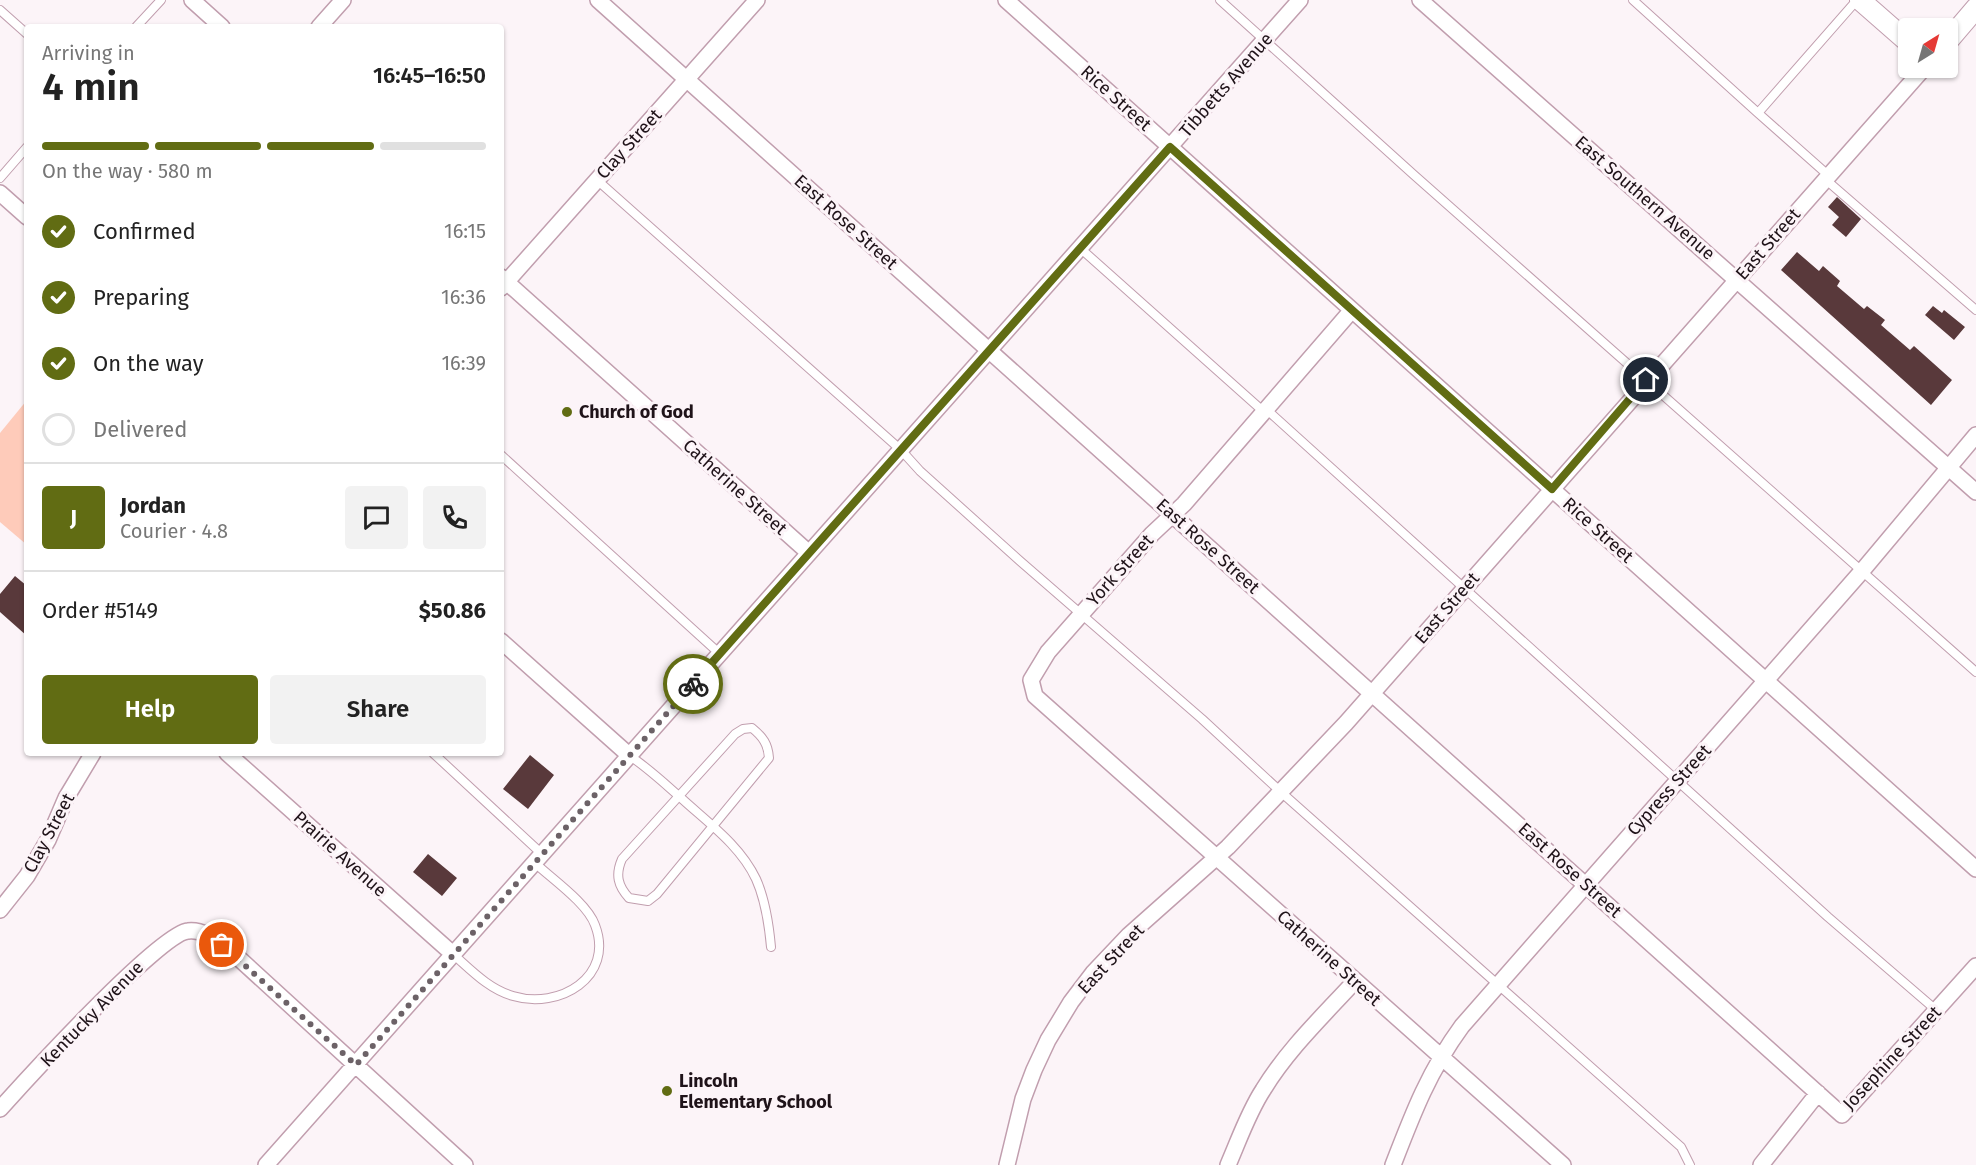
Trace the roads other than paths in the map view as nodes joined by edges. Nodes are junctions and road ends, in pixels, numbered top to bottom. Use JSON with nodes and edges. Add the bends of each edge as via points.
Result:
{"nodes":[{"id":1,"x":160,"y":0,"type":"edge"},
{"id":2,"x":192,"y":0,"type":"edge"},
{"id":3,"x":343,"y":0,"type":"edge"},
{"id":4,"x":598,"y":0,"type":"edge"},
{"id":5,"x":757,"y":0,"type":"edge"},
{"id":6,"x":1006,"y":0,"type":"edge"},
{"id":7,"x":1220,"y":0,"type":"edge"},
{"id":8,"x":1300,"y":0,"type":"edge"},
{"id":9,"x":1420,"y":0,"type":"edge"},
{"id":10,"x":1634,"y":0,"type":"edge"},
{"id":11,"x":1859,"y":0,"type":"edge"},
{"id":12,"x":1976,"y":8,"type":"edge"},
{"id":13,"x":0,"y":10,"type":"edge"},
{"id":14,"x":139,"y":24,"type":"edge"},
{"id":15,"x":219,"y":24,"type":"edge"},
{"id":16,"x":322,"y":24,"type":"edge"},
{"id":17,"x":1958,"y":29,"type":"edge"},
{"id":18,"x":24,"y":31,"type":"edge"},
{"id":19,"x":1898,"y":33,"type":"edge"},
{"id":20,"x":1266,"y":39,"type":"junction"},
{"id":21,"x":1915,"y":78,"type":"edge"},
{"id":22,"x":686,"y":79,"type":"junction"},
{"id":23,"x":1758,"y":112,"type":"junction"},
{"id":24,"x":1170,"y":147,"type":"junction"},
{"id":25,"x":24,"y":150,"type":"edge"},
{"id":26,"x":1827,"y":177,"type":"junction"},
{"id":27,"x":0,"y":178,"type":"edge"},
{"id":28,"x":597,"y":180,"type":"junction"},
{"id":29,"x":0,"y":193,"type":"edge"},
{"id":30,"x":24,"y":214,"type":"edge"},
{"id":31,"x":1080,"y":248,"type":"junction"},
{"id":32,"x":1737,"y":279,"type":"junction"},
{"id":33,"x":504,"y":281,"type":"edge"},
{"id":34,"x":504,"y":283,"type":"edge"},
{"id":35,"x":1352,"y":310,"type":"junction"},
{"id":36,"x":1976,"y":310,"type":"edge"},
{"id":37,"x":990,"y":351,"type":"junction"},
{"id":38,"x":1646,"y":380,"type":"junction"},
{"id":39,"x":1265,"y":411,"type":"junction"},
{"id":40,"x":1976,"y":435,"type":"edge"},
{"id":41,"x":901,"y":450,"type":"junction"},
{"id":42,"x":504,"y":459,"type":"edge"},
{"id":43,"x":1950,"y":468,"type":"junction"},
{"id":44,"x":1552,"y":489,"type":"junction"},
{"id":45,"x":1976,"y":492,"type":"edge"},
{"id":46,"x":1173,"y":515,"type":"junction"},
{"id":47,"x":808,"y":553,"type":"junction"},
{"id":48,"x":1862,"y":572,"type":"junction"},
{"id":49,"x":1463,"y":590,"type":"junction"},
{"id":50,"x":1082,"y":613,"type":"junction"},
{"id":51,"x":504,"y":644,"type":"edge"},
{"id":52,"x":720,"y":654,"type":"junction"},
{"id":53,"x":1976,"y":672,"type":"edge"},
{"id":54,"x":1766,"y":681,"type":"junction"},
{"id":55,"x":1372,"y":693,"type":"junction"},
{"id":56,"x":1096,"y":751,"type":"joint"},
{"id":57,"x":91,"y":756,"type":"edge"},
{"id":58,"x":230,"y":756,"type":"edge"},
{"id":59,"x":436,"y":756,"type":"edge"},
{"id":60,"x":630,"y":756,"type":"junction"},
{"id":61,"x":1677,"y":781,"type":"junction"},
{"id":62,"x":1282,"y":793,"type":"junction"},
{"id":63,"x":678,"y":796,"type":"junction"},
{"id":64,"x":712,"y":825,"type":"junction"},
{"id":65,"x":1216,"y":858,"type":"junction"},
{"id":66,"x":539,"y":859,"type":"junction"},
{"id":67,"x":1976,"y":869,"type":"edge"},
{"id":68,"x":1586,"y":884,"type":"junction"},
{"id":69,"x":0,"y":910,"type":"edge"},
{"id":70,"x":771,"y":947,"type":"dead end"},
{"id":71,"x":454,"y":955,"type":"junction"},
{"id":72,"x":1976,"y":966,"type":"edge"},
{"id":73,"x":1355,"y":981,"type":"junction"},
{"id":74,"x":1499,"y":984,"type":"junction"},
{"id":75,"x":1936,"y":1010,"type":"junction"},
{"id":76,"x":1440,"y":1057,"type":"junction"},
{"id":77,"x":356,"y":1065,"type":"junction"},
{"id":78,"x":1818,"y":1093,"type":"junction"},
{"id":79,"x":0,"y":1109,"type":"edge"},
{"id":80,"x":267,"y":1165,"type":"edge"},
{"id":81,"x":465,"y":1165,"type":"edge"},
{"id":82,"x":1007,"y":1165,"type":"edge"},
{"id":83,"x":1228,"y":1165,"type":"edge"},
{"id":84,"x":1393,"y":1165,"type":"edge"},
{"id":85,"x":1563,"y":1165,"type":"edge"},
{"id":86,"x":1690,"y":1165,"type":"edge"},
{"id":87,"x":1761,"y":1165,"type":"edge"}],
"edges":[{"from":1,"to":14,"type":"lane"},
{"from":2,"to":15,"type":"street"},
{"from":3,"to":16,"type":"street"},
{"from":4,"to":22,"type":"street","name":"East Rose Street"},
{"from":5,"to":22,"type":"street","name":"Clay Street"},
{"from":6,"to":24,"type":"street","name":"Rice Street"},
{"from":7,"to":20,"type":"lane"},
{"from":8,"to":20,"type":"street","name":"Tibbetts Avenue"},
{"from":9,"to":32,"type":"street","name":"East Southern Avenue"},
{"from":10,"to":23,"type":"lane"},
{"from":11,"to":19,"type":"street"},
{"from":11,"to":23,"type":"lane"},
{"from":12,"to":17,"type":"street"},
{"from":13,"to":18,"type":"lane"},
{"from":20,"to":24,"type":"street","name":"Tibbetts Avenue"},
{"from":20,"to":38,"type":"lane","via":[[1413,175]]},
{"from":21,"to":26,"type":"street","name":"East Street"},
{"from":22,"to":28,"type":"street","name":"Clay Street"},
{"from":22,"to":37,"type":"street","name":"East Rose Street"},
{"from":23,"to":26,"type":"lane"},
{"from":24,"to":31,"type":"street","name":"Tibbetts Avenue"},
{"from":24,"to":35,"type":"street","name":"Rice Street"},
{"from":25,"to":27,"type":"lane"},
{"from":26,"to":32,"type":"street","name":"East Street"},
{"from":26,"to":36,"type":"lane"},
{"from":28,"to":33,"type":"street","name":"Clay Street"},
{"from":28,"to":41,"type":"lane"},
{"from":29,"to":30,"type":"street"},
{"from":31,"to":37,"type":"street","name":"Tibbetts Avenue"},
{"from":31,"to":39,"type":"lane"},
{"from":32,"to":38,"type":"street","name":"East Street"},
{"from":32,"to":43,"type":"street","name":"East Southern Avenue"},
{"from":34,"to":47,"type":"street","name":"Catherine Street"},
{"from":35,"to":39,"type":"street","name":"York Street"},
{"from":35,"to":44,"type":"street","name":"Rice Street"},
{"from":37,"to":41,"type":"street","name":"Tibbetts Avenue"},
{"from":37,"to":46,"type":"street","name":"East Rose Street"},
{"from":38,"to":44,"type":"street","name":"East Street"},
{"from":38,"to":48,"type":"lane"},
{"from":39,"to":46,"type":"street","name":"York Street"},
{"from":39,"to":49,"type":"lane"},
{"from":40,"to":43,"type":"street","name":"Cypress Street"},
{"from":41,"to":47,"type":"street","name":"Tibbetts Avenue"},
{"from":41,"to":50,"type":"lane"},
{"from":42,"to":52,"type":"lane"},
{"from":43,"to":45,"type":"street","name":"East Southern Avenue"},
{"from":43,"to":48,"type":"street","name":"Cypress Street"},
{"from":44,"to":49,"type":"street","name":"East Street"},
{"from":44,"to":54,"type":"street","name":"Rice Street"},
{"from":46,"to":50,"type":"street","name":"York Street"},
{"from":46,"to":55,"type":"street","name":"East Rose Street"},
{"from":47,"to":52,"type":"street","name":"Tibbetts Avenue"},
{"from":48,"to":53,"type":"lane"},
{"from":48,"to":54,"type":"street","name":"Cypress Street"},
{"from":49,"to":55,"type":"street","name":"East Street"},
{"from":49,"to":61,"type":"lane"},
{"from":50,"to":56,"type":"street","name":"York Street","via":[[1033,674],[1031,688]]},
{"from":50,"to":62,"type":"lane"},
{"from":51,"to":60,"type":"street"},
{"from":52,"to":60,"type":"street","name":"Tibbetts Avenue"},
{"from":54,"to":61,"type":"street","name":"Cypress Street"},
{"from":54,"to":67,"type":"street","name":"Rice Street"},
{"from":55,"to":62,"type":"street","name":"East Street"},
{"from":55,"to":68,"type":"street","name":"East Rose Street"},
{"from":56,"to":65,"type":"street","name":"Catherine Street"},
{"from":57,"to":69,"type":"street","name":"Clay Street","via":[[66,798],[48,840]]},
{"from":58,"to":71,"type":"street","name":"Prairie Avenue"},
{"from":59,"to":66,"type":"lane"},
{"from":60,"to":63,"type":"lane"},
{"from":60,"to":66,"type":"street","name":"Tibbetts Avenue"},
{"from":61,"to":68,"type":"street","name":"Cypress Street"},
{"from":61,"to":75,"type":"lane"},
{"from":62,"to":65,"type":"street","name":"East Street"},
{"from":62,"to":74,"type":"lane"},
{"from":63,"to":64,"type":"lane"},
{"from":63,"to":64,"type":"lane","via":[[735,734],[752,728],[763,737],[769,758]]},
{"from":63,"to":64,"type":"lane","via":[[618,868],[619,882],[629,898],[648,901],[657,894]]},
{"from":64,"to":70,"type":"lane","via":[[747,863],[756,880]]},
{"from":65,"to":73,"type":"street","name":"Catherine Street"},
{"from":65,"to":82,"type":"street","name":"East Street","via":[[1129,935],[1071,1002],[1034,1070]]},
{"from":66,"to":71,"type":"street","name":"Tibbetts Avenue"},
{"from":66,"to":71,"type":"lane","via":[[595,923],[600,950],[590,973],[564,995],[525,999],[498,990]]},
{"from":68,"to":74,"type":"street","name":"Cypress Street"},
{"from":68,"to":78,"type":"street","name":"East Rose Street"},
{"from":71,"to":77,"type":"street","name":"Tibbetts Avenue"},
{"from":72,"to":75,"type":"street","name":"Josephine Street"},
{"from":73,"to":76,"type":"street","name":"Catherine Street"},
{"from":73,"to":83,"type":"street","via":[[1298,1041],[1270,1078]]},
{"from":74,"to":76,"type":"street","name":"Cypress Street"},
{"from":74,"to":86,"type":"lane","via":[[1681,1147]]},
{"from":75,"to":78,"type":"street","name":"Josephine Street","via":[[1842,1114]]},
{"from":76,"to":84,"type":"street","name":"Cypress Street","via":[[1424,1086]]},
{"from":76,"to":85,"type":"street","name":"Catherine Street"},
{"from":77,"to":79,"type":"street","name":"Kentucky Avenue","via":[[232,952],[211,937],[192,931],[175,934],[135,969]]},
{"from":77,"to":80,"type":"street","name":"Tibbetts Avenue"},
{"from":77,"to":81,"type":"street"},
{"from":78,"to":87,"type":"street","name":"Josephine Street"}]}
